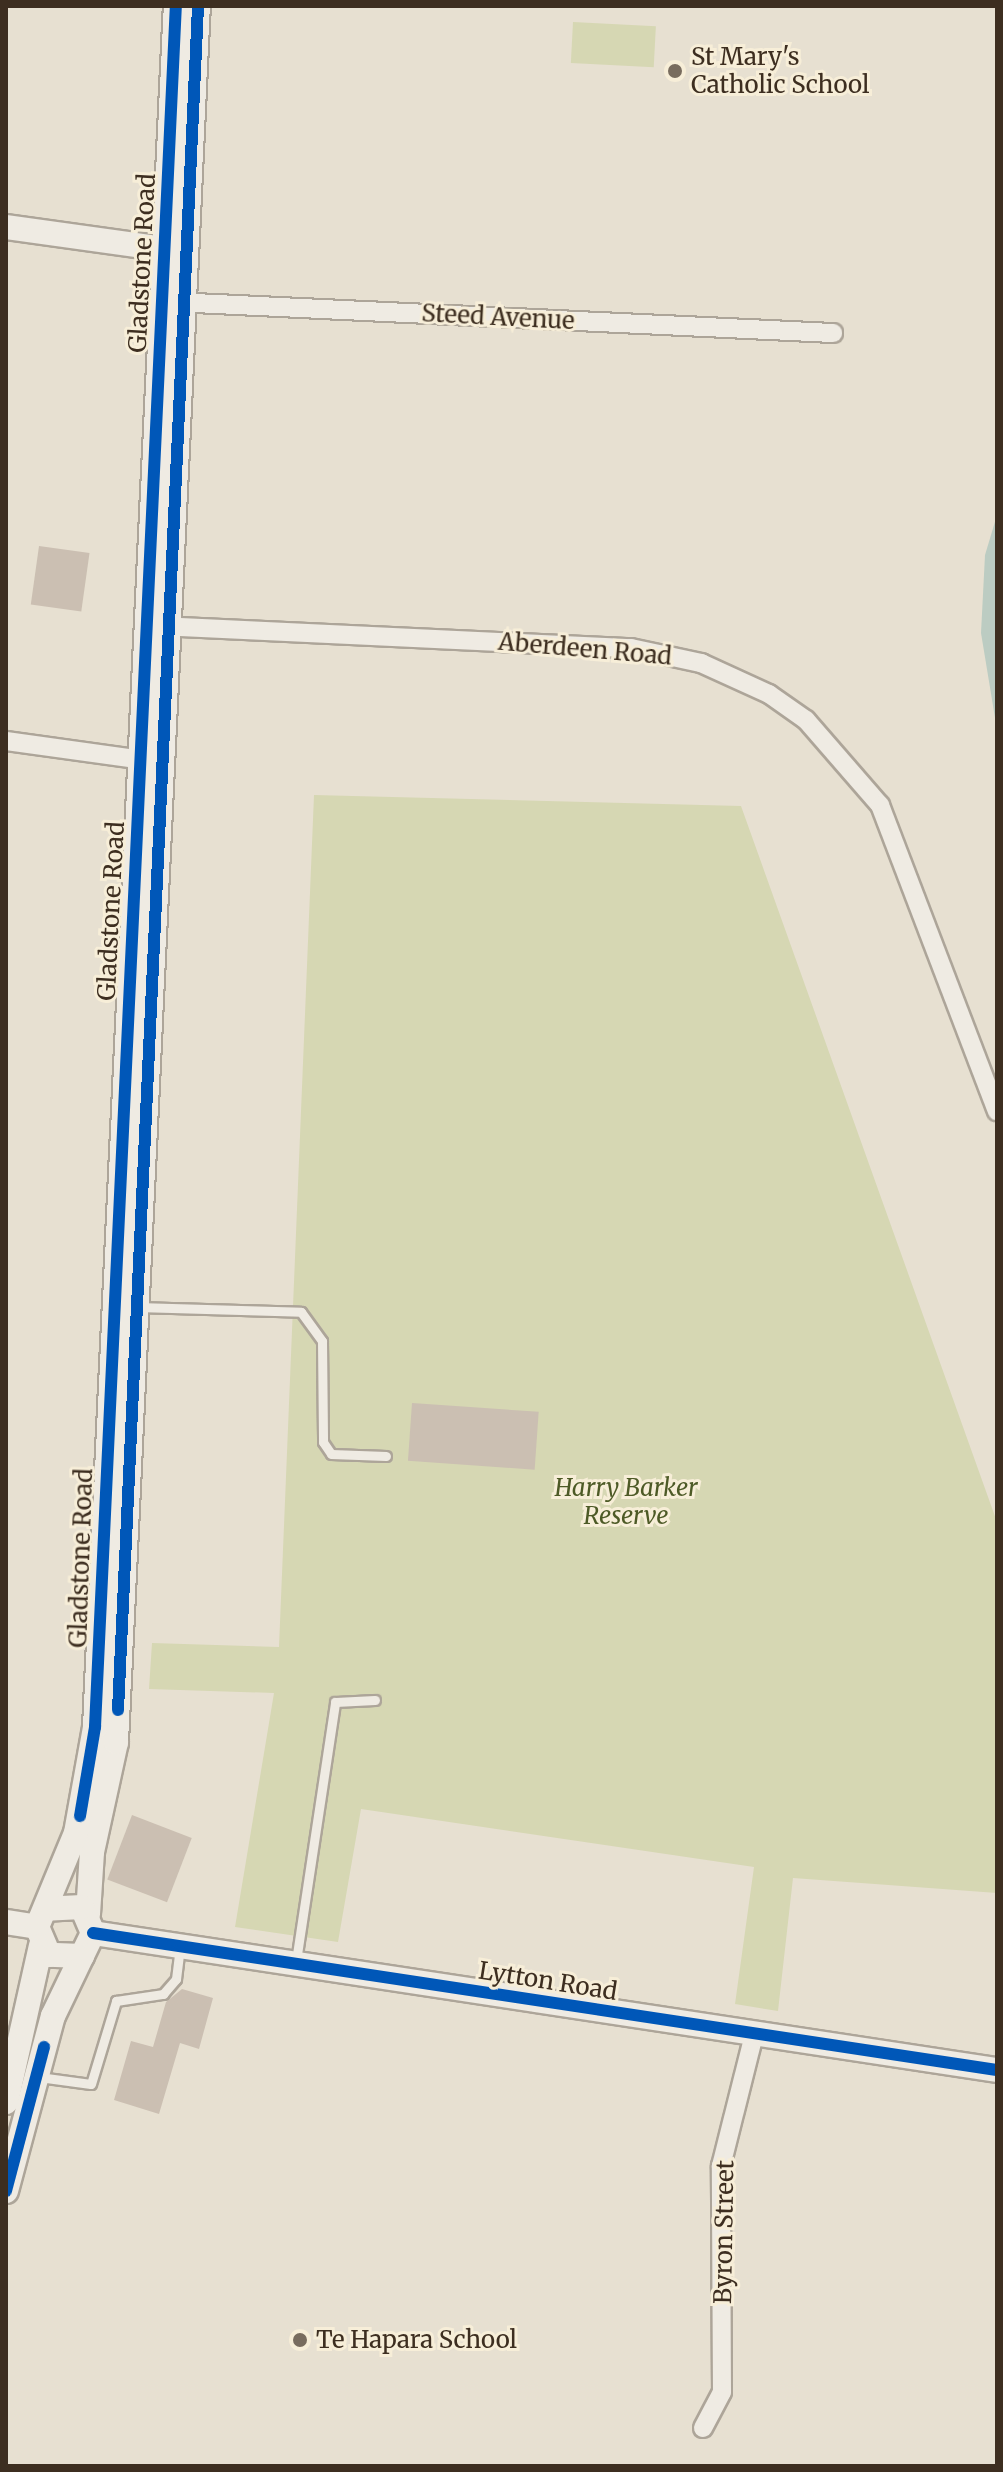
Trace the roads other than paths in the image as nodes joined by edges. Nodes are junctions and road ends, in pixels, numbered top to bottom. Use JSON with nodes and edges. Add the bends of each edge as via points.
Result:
{"nodes":[{"id":1,"x":176,"y":6,"type":"edge"},
{"id":2,"x":198,"y":6,"type":"edge"},
{"id":3,"x":6,"y":227,"type":"edge"},
{"id":4,"x":176,"y":250,"type":"junction"},
{"id":5,"x":173,"y":302,"type":"junction"},
{"id":6,"x":833,"y":333,"type":"dead end"},
{"id":7,"x":158,"y":626,"type":"junction"},
{"id":8,"x":6,"y":741,"type":"edge"},
{"id":9,"x":152,"y":761,"type":"junction"},
{"id":10,"x":997,"y":1111,"type":"edge"},
{"id":11,"x":125,"y":1306,"type":"junction"},
{"id":12,"x":386,"y":1456,"type":"dead end"},
{"id":13,"x":375,"y":1700,"type":"dead end"},
{"id":14,"x":6,"y":1922,"type":"edge"},
{"id":15,"x":90,"y":1924,"type":"junction"},
{"id":16,"x":42,"y":1927,"type":"junction"},
{"id":17,"x":181,"y":1946,"type":"junction"},
{"id":18,"x":82,"y":1956,"type":"junction"},
{"id":19,"x":296,"y":1964,"type":"junction"},
{"id":20,"x":754,"y":2035,"type":"junction"},
{"id":21,"x":997,"y":2070,"type":"edge"},
{"id":22,"x":35,"y":2076,"type":"junction"},
{"id":23,"x":6,"y":2102,"type":"edge"},
{"id":24,"x":6,"y":2191,"type":"edge"},
{"id":25,"x":703,"y":2428,"type":"dead end"}],
"edges":[{"from":1,"to":4,"type":"main road","name":"Gladstone Road"},
{"from":2,"to":4,"type":"main road","name":"Gladstone Road"},
{"from":3,"to":4,"type":"main road"},
{"from":4,"to":5,"type":"main road","name":"Gladstone Road"},
{"from":5,"to":6,"type":"street","name":"Steed Avenue"},
{"from":5,"to":7,"type":"main road","name":"Gladstone Road"},
{"from":7,"to":9,"type":"main road","name":"Gladstone Road"},
{"from":7,"to":10,"type":"street","name":"Aberdeen Road","via":[[631,648],[701,663],[769,694],[806,720],[880,805]]},
{"from":8,"to":9,"type":"street"},
{"from":9,"to":11,"type":"main road","name":"Gladstone Road"},
{"from":11,"to":12,"type":"lane","via":[[301,1312],[322,1341],[323,1442],[331,1454]]},
{"from":11,"to":15,"type":"main road","name":"Gladstone Road","via":[[116,1742],[90,1862]]},
{"from":11,"to":16,"type":"main road","name":"Gladstone Road","via":[[95,1727],[76,1833]]},
{"from":13,"to":19,"type":"lane","via":[[335,1702]]},
{"from":14,"to":16,"type":"main road"},
{"from":15,"to":16,"type":"main road","name":"Lytton Road","via":[[69,1904]]},
{"from":15,"to":17,"type":"main road","name":"Lytton Road"},
{"from":15,"to":18,"type":"main road"},
{"from":16,"to":18,"type":"main road","via":[[60,1960]]},
{"from":16,"to":23,"type":"main road","name":"Gladstone Road"},
{"from":17,"to":19,"type":"main road","name":"Lytton Road"},
{"from":17,"to":22,"type":"lane","via":[[176,1979],[163,1994],[116,2001],[91,2084]]},
{"from":18,"to":22,"type":"main road"},
{"from":19,"to":20,"type":"main road","name":"Lytton Road"},
{"from":20,"to":21,"type":"main road","name":"Lytton Road"},
{"from":20,"to":25,"type":"street","name":"Byron Street","via":[[721,2166],[722,2392]]},
{"from":22,"to":24,"type":"main road"}]}
